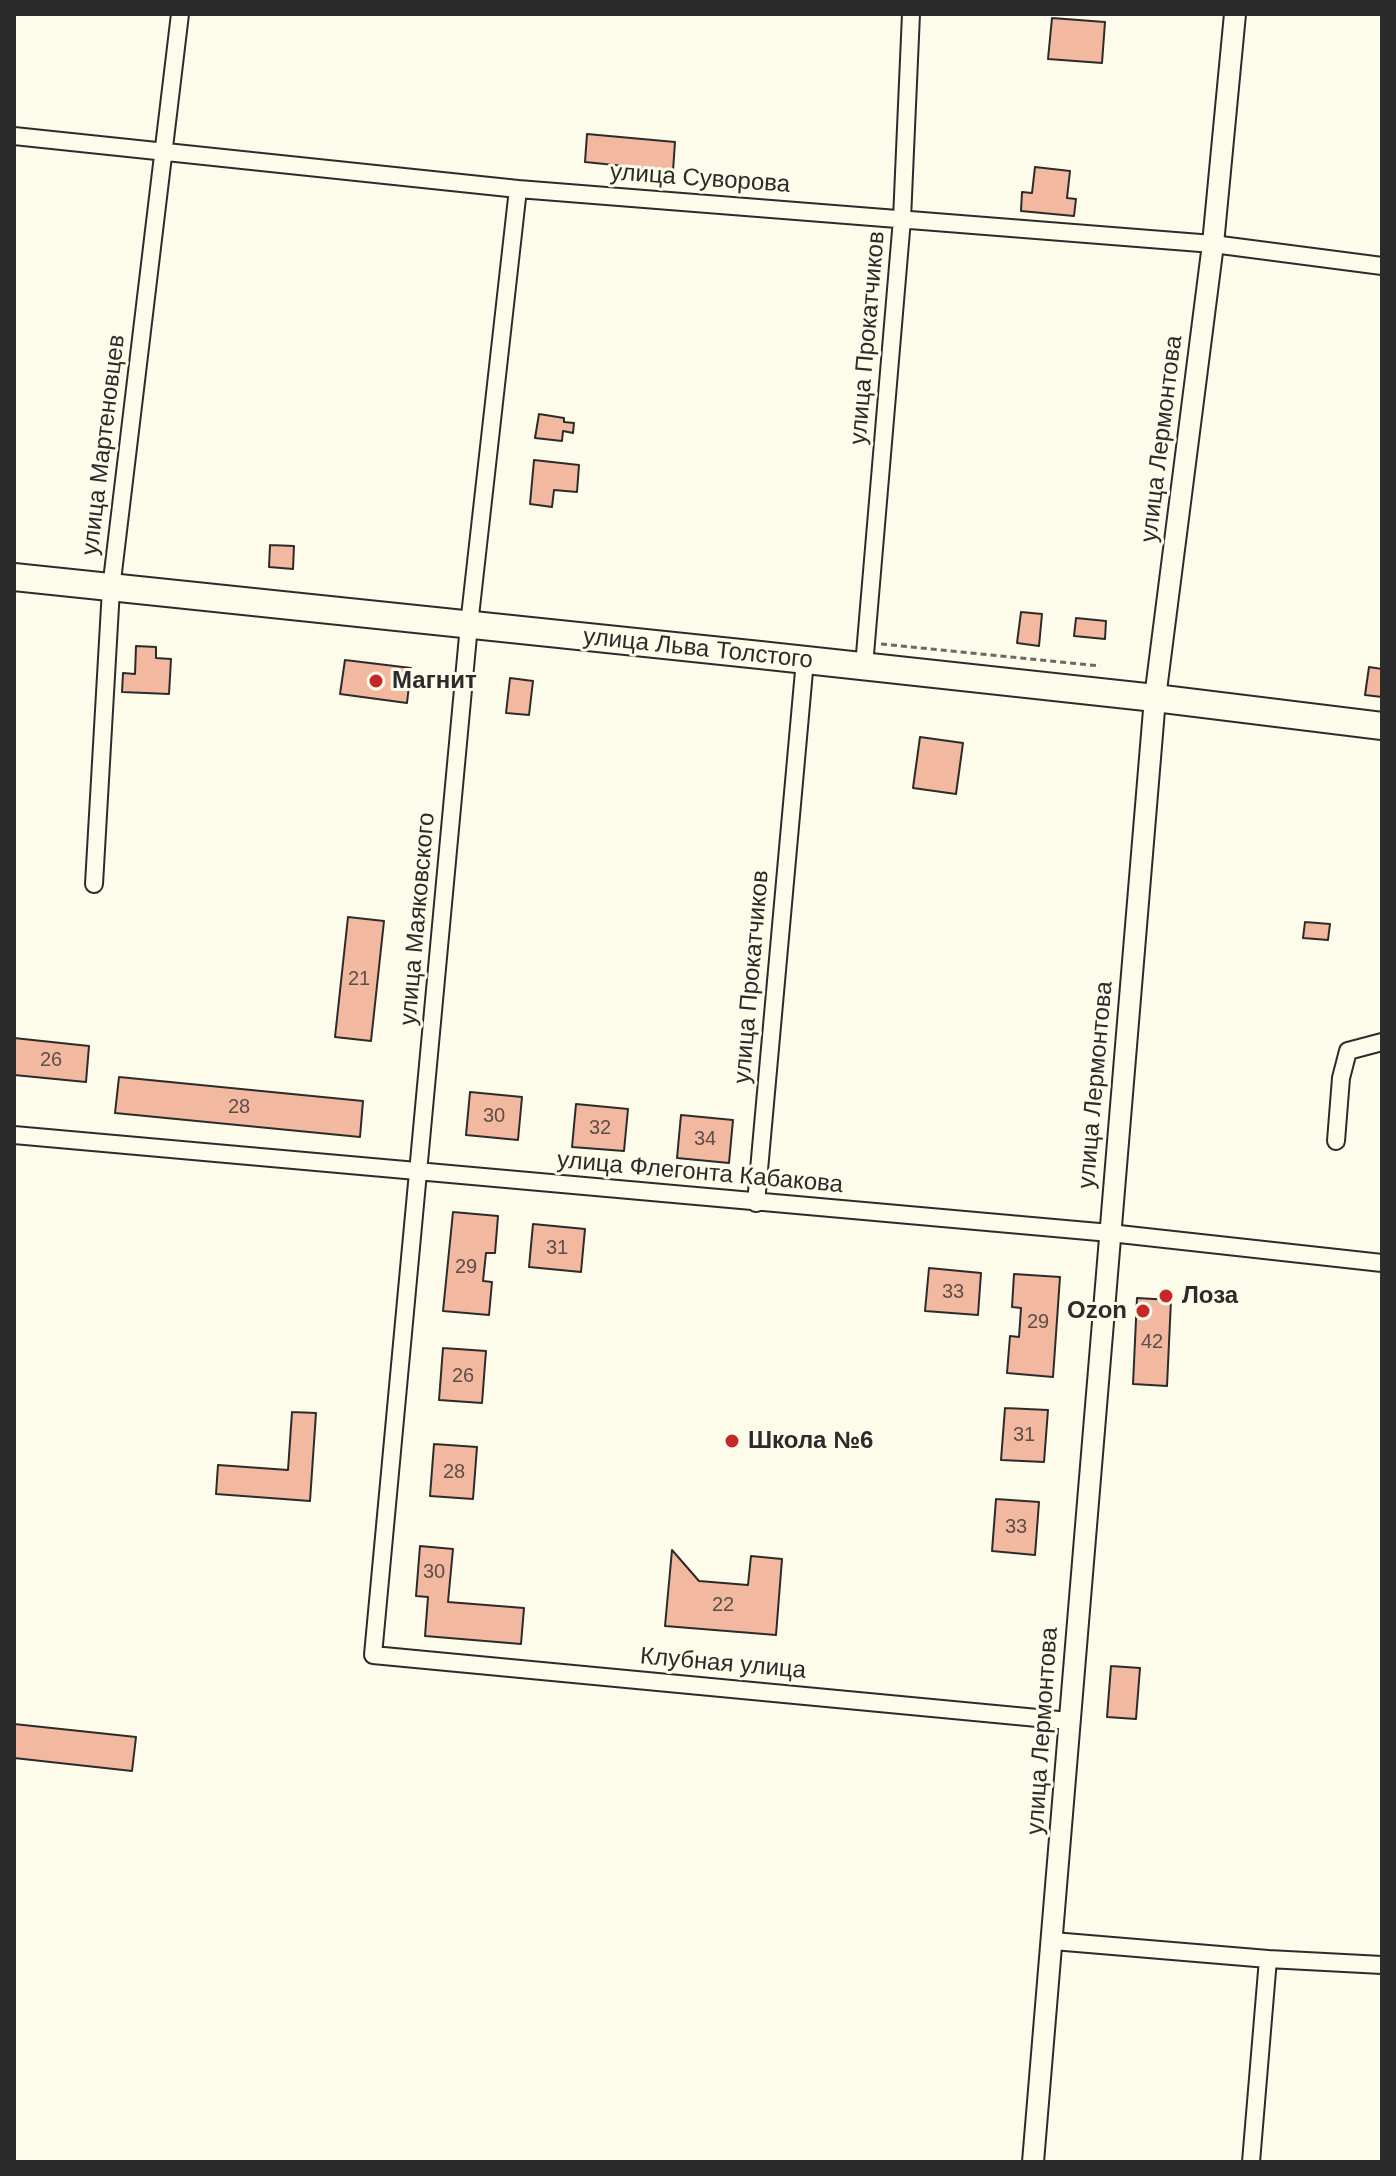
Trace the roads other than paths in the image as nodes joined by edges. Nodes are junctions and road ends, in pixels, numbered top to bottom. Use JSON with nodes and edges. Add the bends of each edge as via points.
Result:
{"nodes":[{"id":1,"x":180,"y":14,"type":"edge"},
{"id":2,"x":911,"y":14,"type":"edge"},
{"id":3,"x":1235,"y":14,"type":"edge"},
{"id":4,"x":14,"y":136,"type":"edge"},
{"id":5,"x":165,"y":151,"type":"junction"},
{"id":6,"x":518,"y":189,"type":"junction"},
{"id":7,"x":902,"y":219,"type":"junction"},
{"id":8,"x":1213,"y":244,"type":"junction"},
{"id":9,"x":1382,"y":266,"type":"edge"},
{"id":10,"x":14,"y":577,"type":"edge"},
{"id":11,"x":111,"y":589,"type":"junction"},
{"id":12,"x":469,"y":625,"type":"junction"},
{"id":13,"x":805,"y":660,"type":"junction"},
{"id":14,"x":864,"y":666,"type":"junction"},
{"id":15,"x":1155,"y":698,"type":"junction"},
{"id":16,"x":1382,"y":726,"type":"edge"},
{"id":17,"x":94,"y":884,"type":"dead end"},
{"id":18,"x":1382,"y":1042,"type":"edge"},
{"id":19,"x":14,"y":1135,"type":"edge"},
{"id":20,"x":1336,"y":1141,"type":"dead end"},
{"id":21,"x":418,"y":1172,"type":"junction"},
{"id":22,"x":756,"y":1203,"type":"junction"},
{"id":23,"x":1110,"y":1233,"type":"junction"},
{"id":24,"x":1382,"y":1263,"type":"edge"},
{"id":25,"x":373,"y":1655,"type":"joint"},
{"id":26,"x":1069,"y":1721,"type":"junction"},
{"id":27,"x":1053,"y":1941,"type":"junction"},
{"id":28,"x":1268,"y":1959,"type":"junction"},
{"id":29,"x":1382,"y":1965,"type":"edge"},
{"id":30,"x":1033,"y":2162,"type":"edge"},
{"id":31,"x":1251,"y":2162,"type":"edge"}],
"edges":[{"from":1,"to":5,"type":"street","name":"улица Мартеновцев"},
{"from":2,"to":7,"type":"street","name":"улица Прокатчиков"},
{"from":3,"to":8,"type":"street","name":"улица Лермонтова"},
{"from":4,"to":5,"type":"street","name":"улица Суворова"},
{"from":5,"to":6,"type":"street","name":"улица Суворова"},
{"from":5,"to":11,"type":"street","name":"улица Мартеновцев"},
{"from":6,"to":7,"type":"street","name":"улица Суворова"},
{"from":6,"to":12,"type":"street","name":"улица Маяковского"},
{"from":7,"to":8,"type":"street","name":"улица Суворова"},
{"from":7,"to":14,"type":"street","name":"улица Прокатчиков"},
{"from":8,"to":9,"type":"street","name":"улица Суворова"},
{"from":8,"to":15,"type":"street","name":"улица Лермонтова"},
{"from":10,"to":11,"type":"main road","name":"улица Льва Толстого"},
{"from":11,"to":12,"type":"main road","name":"улица Льва Толстого"},
{"from":11,"to":17,"type":"street","name":"улица Мартеновцев"},
{"from":12,"to":13,"type":"main road","name":"улица Льва Толстого"},
{"from":12,"to":21,"type":"street","name":"улица Маяковского"},
{"from":13,"to":14,"type":"main road","name":"улица Льва Толстого"},
{"from":13,"to":22,"type":"street","name":"улица Прокатчиков"},
{"from":14,"to":15,"type":"main road","name":"улица Льва Толстого"},
{"from":15,"to":16,"type":"main road","name":"улица Льва Толстого"},
{"from":15,"to":23,"type":"street","name":"улица Лермонтова"},
{"from":18,"to":20,"type":"street","via":[[1348,1051]]},
{"from":19,"to":21,"type":"street","name":"улица Флегонта Кабакова"},
{"from":21,"to":22,"type":"street","name":"улица Флегонта Кабакова"},
{"from":21,"to":25,"type":"street","name":"улица Маяковского"},
{"from":22,"to":23,"type":"street","name":"улица Флегонта Кабакова"},
{"from":23,"to":24,"type":"street","name":"улица Флегонта Кабакова"},
{"from":23,"to":26,"type":"street","name":"улица Лермонтова"},
{"from":25,"to":26,"type":"street","name":"Клубная улица"},
{"from":26,"to":27,"type":"street","name":"улица Лермонтова"},
{"from":27,"to":28,"type":"street"},
{"from":27,"to":30,"type":"street","name":"улица Лермонтова"},
{"from":28,"to":29,"type":"street"},
{"from":28,"to":31,"type":"street"}]}
